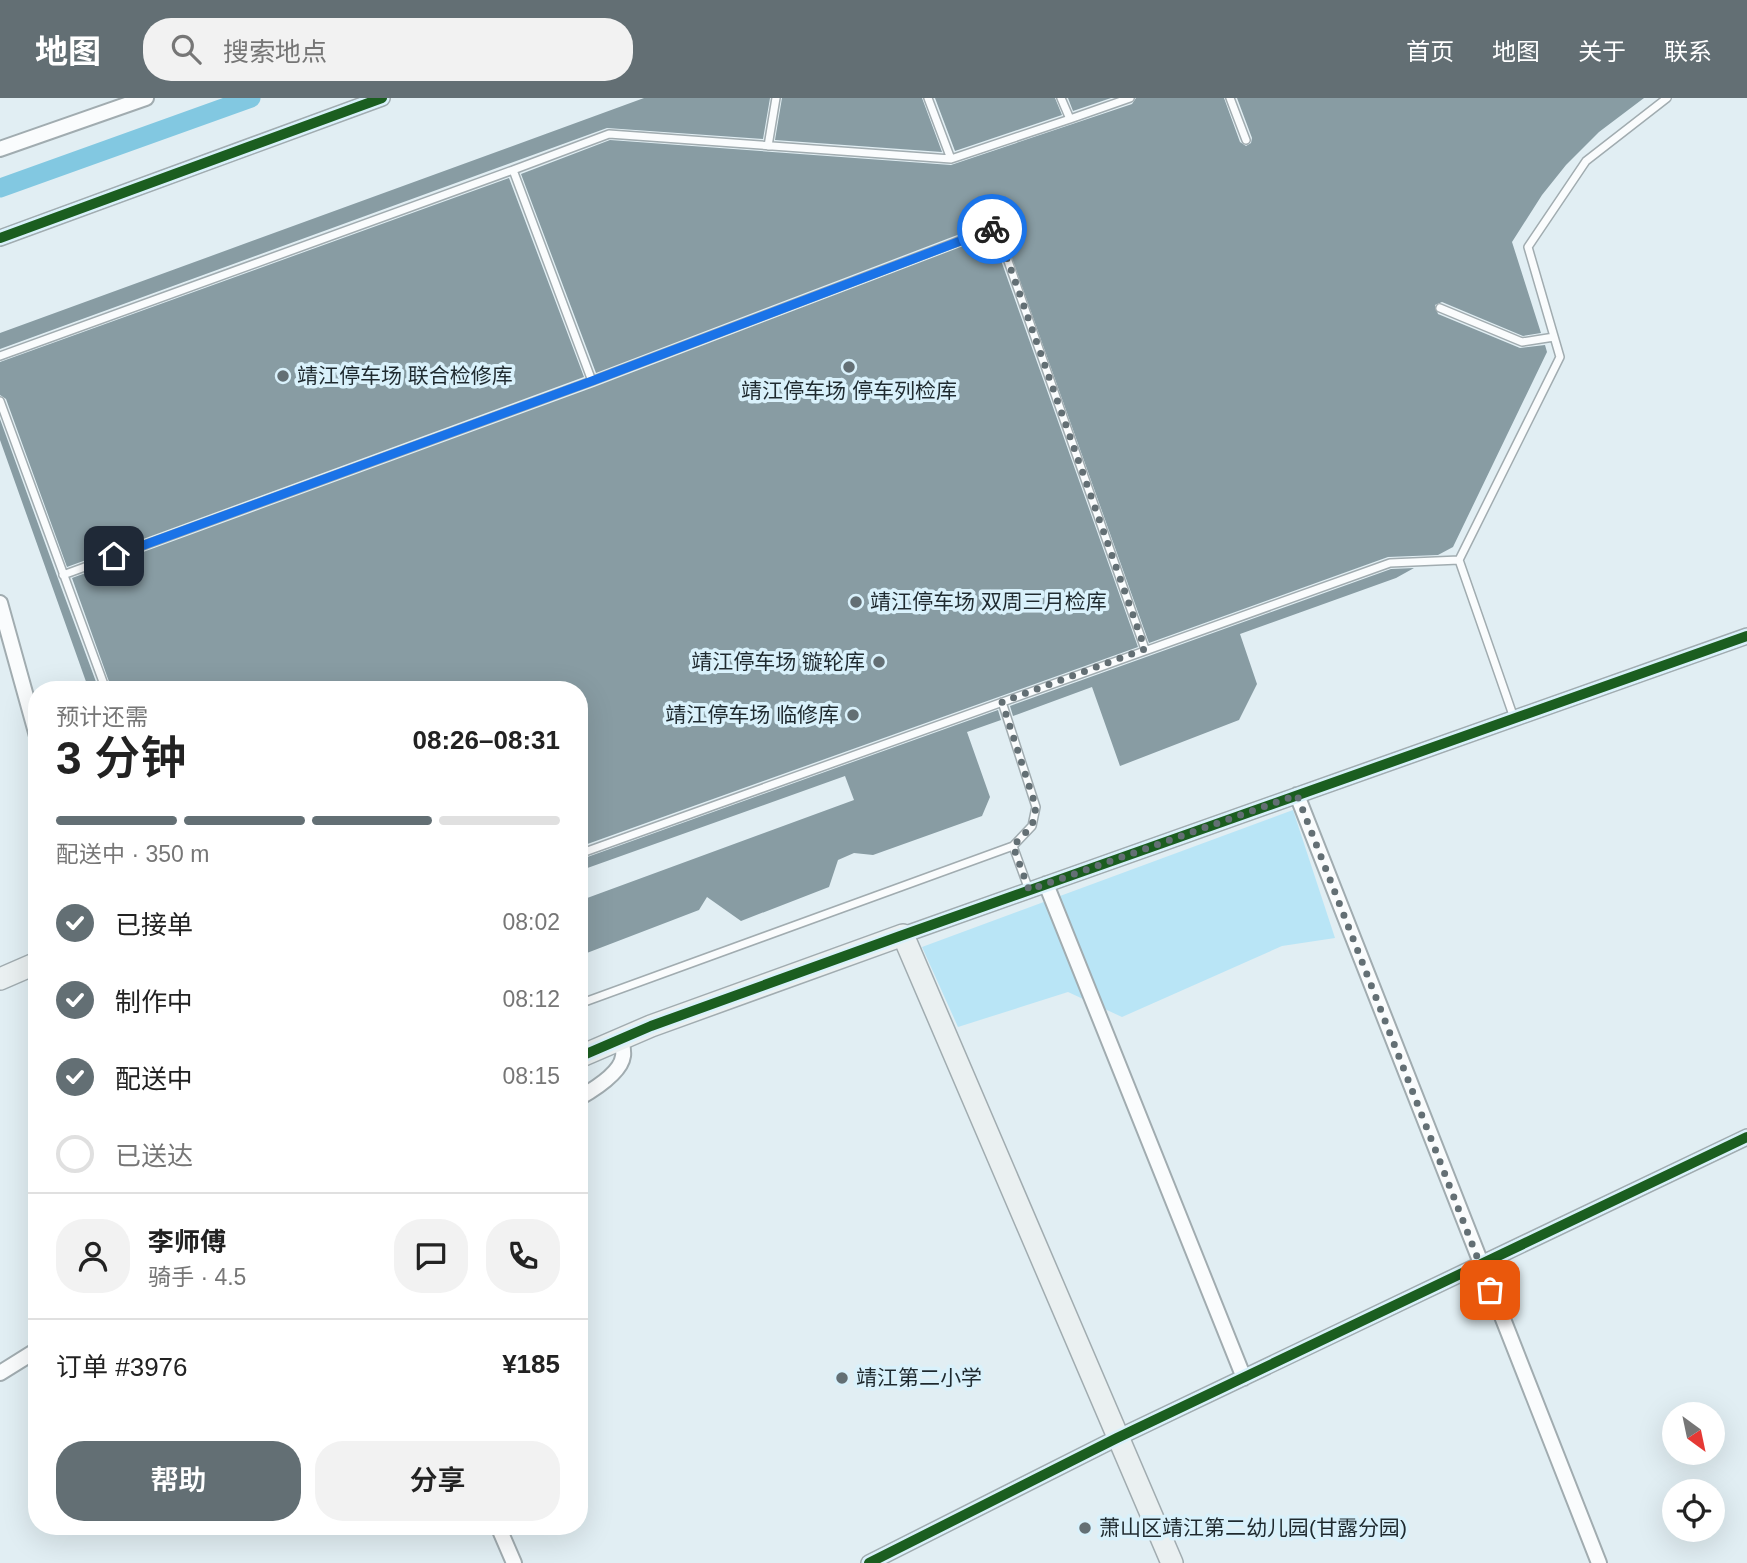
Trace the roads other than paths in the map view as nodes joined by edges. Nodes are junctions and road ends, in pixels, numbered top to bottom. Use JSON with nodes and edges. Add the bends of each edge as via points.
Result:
{"nodes":[{"id":1,"x":146,"y":98,"type":"edge"},
{"id":2,"x":382,"y":98,"type":"edge"},
{"id":3,"x":776,"y":98,"type":"edge"},
{"id":4,"x":928,"y":98,"type":"edge"},
{"id":5,"x":1061,"y":98,"type":"edge"},
{"id":6,"x":1130,"y":98,"type":"edge"},
{"id":7,"x":1230,"y":98,"type":"edge"},
{"id":8,"x":1667,"y":98,"type":"edge"},
{"id":9,"x":1070,"y":119,"type":"junction"},
{"id":10,"x":1246,"y":140,"type":"dead end"},
{"id":11,"x":768,"y":146,"type":"junction"},
{"id":12,"x":0,"y":149,"type":"edge"},
{"id":13,"x":951,"y":159,"type":"junction"},
{"id":14,"x":513,"y":170,"type":"junction"},
{"id":15,"x":0,"y":238,"type":"edge"},
{"id":16,"x":1440,"y":308,"type":"dead end"},
{"id":17,"x":1554,"y":337,"type":"junction"},
{"id":18,"x":0,"y":356,"type":"edge"},
{"id":19,"x":592,"y":381,"type":"junction"},
{"id":20,"x":0,"y":401,"type":"edge"},
{"id":21,"x":1459,"y":560,"type":"junction"},
{"id":22,"x":63,"y":575,"type":"junction"},
{"id":23,"x":0,"y":603,"type":"edge"},
{"id":24,"x":1747,"y":636,"type":"edge"},
{"id":25,"x":1145,"y":649,"type":"junction"},
{"id":26,"x":103,"y":681,"type":"edge"},
{"id":27,"x":1002,"y":702,"type":"junction"},
{"id":28,"x":28,"y":704,"type":"edge"},
{"id":29,"x":1514,"y":718,"type":"junction"},
{"id":30,"x":1297,"y":795,"type":"junction"},
{"id":31,"x":1013,"y":846,"type":"junction"},
{"id":32,"x":588,"y":851,"type":"edge"},
{"id":33,"x":1046,"y":884,"type":"junction"},
{"id":34,"x":1029,"y":890,"type":"junction"},
{"id":35,"x":903,"y":935,"type":"junction"},
{"id":36,"x":28,"y":967,"type":"edge"},
{"id":37,"x":0,"y":979,"type":"edge"},
{"id":38,"x":588,"y":1001,"type":"edge"},
{"id":39,"x":621,"y":1039,"type":"junction"},
{"id":40,"x":588,"y":1053,"type":"edge"},
{"id":41,"x":588,"y":1093,"type":"edge"},
{"id":42,"x":1747,"y":1137,"type":"edge"},
{"id":43,"x":1480,"y":1265,"type":"junction"},
{"id":44,"x":28,"y":1356,"type":"edge"},
{"id":45,"x":0,"y":1373,"type":"edge"},
{"id":46,"x":1244,"y":1378,"type":"junction"},
{"id":47,"x":1116,"y":1438,"type":"junction"},
{"id":48,"x":502,"y":1535,"type":"edge"},
{"id":49,"x":514,"y":1563,"type":"edge"},
{"id":50,"x":869,"y":1563,"type":"edge"},
{"id":51,"x":1172,"y":1563,"type":"edge"},
{"id":52,"x":1599,"y":1563,"type":"edge"}],
"edges":[{"from":1,"to":12,"type":"street"},
{"from":2,"to":15,"type":"street"},
{"from":3,"to":11,"type":"lane"},
{"from":4,"to":13,"type":"lane"},
{"from":5,"to":9,"type":"lane"},
{"from":6,"to":9,"type":"lane"},
{"from":7,"to":10,"type":"lane"},
{"from":8,"to":17,"type":"lane","via":[[1586,162],[1528,247]]},
{"from":9,"to":13,"type":"lane"},
{"from":11,"to":13,"type":"lane"},
{"from":11,"to":14,"type":"lane","via":[[610,134]]},
{"from":14,"to":18,"type":"lane"},
{"from":14,"to":19,"type":"lane"},
{"from":16,"to":17,"type":"lane","via":[[1522,342]]},
{"from":17,"to":21,"type":"lane","via":[[1560,357]]},
{"from":19,"to":22,"type":"lane"},
{"from":19,"to":25,"type":"lane","via":[[996,227]]},
{"from":20,"to":22,"type":"lane"},
{"from":21,"to":25,"type":"lane","via":[[1390,563]]},
{"from":21,"to":29,"type":"lane"},
{"from":22,"to":26,"type":"lane"},
{"from":23,"to":28,"type":"street"},
{"from":24,"to":29,"type":"street"},
{"from":25,"to":27,"type":"lane"},
{"from":27,"to":31,"type":"lane","via":[[1036,807],[1032,826]]},
{"from":27,"to":32,"type":"lane"},
{"from":29,"to":30,"type":"street"},
{"from":30,"to":33,"type":"street"},
{"from":30,"to":43,"type":"street"},
{"from":31,"to":34,"type":"lane"},
{"from":31,"to":38,"type":"lane"},
{"from":33,"to":34,"type":"street"},
{"from":33,"to":46,"type":"street"},
{"from":34,"to":35,"type":"street"},
{"from":35,"to":39,"type":"main road"},
{"from":35,"to":47,"type":"main road"},
{"from":36,"to":37,"type":"main road"},
{"from":39,"to":40,"type":"main road"},
{"from":39,"to":41,"type":"street","via":[[620,1065]]},
{"from":42,"to":43,"type":"street"},
{"from":43,"to":46,"type":"street"},
{"from":43,"to":52,"type":"street"},
{"from":44,"to":45,"type":"street"},
{"from":46,"to":47,"type":"street"},
{"from":47,"to":50,"type":"street"},
{"from":47,"to":51,"type":"main road"},
{"from":48,"to":49,"type":"street"}]}
